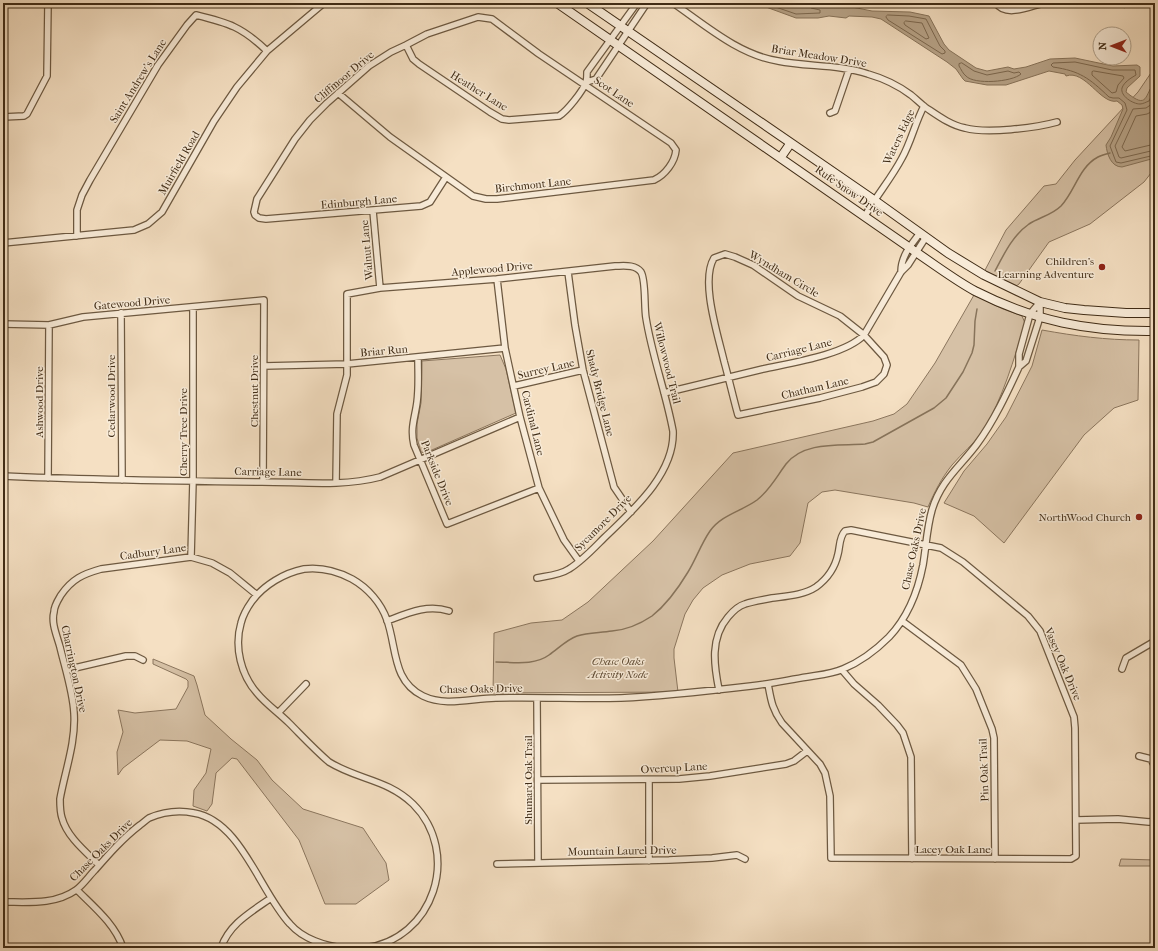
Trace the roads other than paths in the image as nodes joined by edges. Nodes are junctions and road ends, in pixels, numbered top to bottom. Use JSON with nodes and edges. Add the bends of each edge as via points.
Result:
{"nodes":[{"id":1,"x":48,"y":3,"type":"edge"},
{"id":2,"x":324,"y":3,"type":"edge"},
{"id":3,"x":558,"y":3,"type":"edge"},
{"id":4,"x":587,"y":3,"type":"edge"},
{"id":5,"x":637,"y":3,"type":"edge"},
{"id":6,"x":647,"y":3,"type":"edge"},
{"id":7,"x":673,"y":3,"type":"edge"},
{"id":8,"x":996,"y":3,"type":"edge"},
{"id":9,"x":1044,"y":3,"type":"edge"},
{"id":10,"x":624,"y":28,"type":"junction"},
{"id":11,"x":611,"y":39,"type":"junction"},
{"id":12,"x":618,"y":44,"type":"junction"},
{"id":13,"x":406,"y":45,"type":"junction"},
{"id":14,"x":267,"y":51,"type":"junction"},
{"id":15,"x":539,"y":54,"type":"joint"},
{"id":16,"x":849,"y":70,"type":"junction"},
{"id":17,"x":586,"y":83,"type":"junction"},
{"id":18,"x":338,"y":93,"type":"junction"},
{"id":19,"x":924,"y":106,"type":"junction"},
{"id":20,"x":830,"y":113,"type":"dead end"},
{"id":21,"x":3,"y":117,"type":"edge"},
{"id":22,"x":1057,"y":122,"type":"dead end"},
{"id":23,"x":790,"y":144,"type":"junction"},
{"id":24,"x":676,"y":150,"type":"joint"},
{"id":25,"x":781,"y":157,"type":"junction"},
{"id":26,"x":446,"y":177,"type":"junction"},
{"id":27,"x":874,"y":200,"type":"junction"},
{"id":28,"x":373,"y":211,"type":"junction"},
{"id":29,"x":865,"y":216,"type":"junction"},
{"id":30,"x":259,"y":218,"type":"joint"},
{"id":31,"x":923,"y":235,"type":"junction"},
{"id":32,"x":77,"y":236,"type":"junction"},
{"id":33,"x":3,"y":243,"type":"edge"},
{"id":34,"x":913,"y":249,"type":"junction"},
{"id":35,"x":638,"y":270,"type":"joint"},
{"id":36,"x":568,"y":272,"type":"junction"},
{"id":37,"x":497,"y":279,"type":"junction"},
{"id":38,"x":380,"y":288,"type":"junction"},
{"id":39,"x":264,"y":300,"type":"joint"},
{"id":40,"x":1040,"y":302,"type":"junction"},
{"id":41,"x":193,"y":307,"type":"junction"},
{"id":42,"x":121,"y":313,"type":"junction"},
{"id":43,"x":1155,"y":313,"type":"edge"},
{"id":44,"x":1030,"y":314,"type":"junction"},
{"id":45,"x":1040,"y":317,"type":"junction"},
{"id":46,"x":3,"y":324,"type":"edge"},
{"id":47,"x":49,"y":325,"type":"junction"},
{"id":48,"x":1155,"y":331,"type":"edge"},
{"id":49,"x":864,"y":335,"type":"junction"},
{"id":50,"x":505,"y":348,"type":"junction"},
{"id":51,"x":418,"y":358,"type":"junction"},
{"id":52,"x":347,"y":364,"type":"junction"},
{"id":53,"x":264,"y":366,"type":"junction"},
{"id":54,"x":1019,"y":367,"type":"junction"},
{"id":55,"x":583,"y":370,"type":"junction"},
{"id":56,"x":728,"y":378,"type":"junction"},
{"id":57,"x":514,"y":386,"type":"junction"},
{"id":58,"x":664,"y":393,"type":"junction"},
{"id":59,"x":520,"y":417,"type":"junction"},
{"id":60,"x":420,"y":460,"type":"junction"},
{"id":61,"x":668,"y":462,"type":"joint"},
{"id":62,"x":3,"y":476,"type":"edge"},
{"id":63,"x":48,"y":478,"type":"junction"},
{"id":64,"x":122,"y":480,"type":"junction"},
{"id":65,"x":193,"y":481,"type":"junction"},
{"id":66,"x":263,"y":482,"type":"junction"},
{"id":67,"x":336,"y":483,"type":"junction"},
{"id":68,"x":539,"y":488,"type":"junction"},
{"id":69,"x":631,"y":512,"type":"junction"},
{"id":70,"x":925,"y":545,"type":"junction"},
{"id":71,"x":191,"y":557,"type":"junction"},
{"id":72,"x":579,"y":561,"type":"junction"},
{"id":73,"x":537,"y":578,"type":"dead end"},
{"id":74,"x":68,"y":585,"type":"joint"},
{"id":75,"x":257,"y":595,"type":"junction"},
{"id":76,"x":449,"y":611,"type":"dead end"},
{"id":77,"x":387,"y":621,"type":"junction"},
{"id":78,"x":902,"y":621,"type":"junction"},
{"id":79,"x":1155,"y":641,"type":"edge"},
{"id":80,"x":143,"y":660,"type":"dead end"},
{"id":81,"x":1122,"y":669,"type":"dead end"},
{"id":82,"x":66,"y":670,"type":"junction"},
{"id":83,"x":842,"y":670,"type":"junction"},
{"id":84,"x":306,"y":684,"type":"dead end"},
{"id":85,"x":768,"y":684,"type":"junction"},
{"id":86,"x":719,"y":690,"type":"junction"},
{"id":87,"x":538,"y":698,"type":"junction"},
{"id":88,"x":278,"y":713,"type":"junction"},
{"id":89,"x":807,"y":750,"type":"junction"},
{"id":90,"x":1139,"y":756,"type":"dead end"},
{"id":91,"x":1155,"y":766,"type":"edge"},
{"id":92,"x":538,"y":780,"type":"junction"},
{"id":93,"x":649,"y":780,"type":"junction"},
{"id":94,"x":1076,"y":820,"type":"junction"},
{"id":95,"x":1155,"y":821,"type":"edge"},
{"id":96,"x":1074,"y":858,"type":"joint"},
{"id":97,"x":746,"y":859,"type":"dead end"},
{"id":98,"x":912,"y":859,"type":"junction"},
{"id":99,"x":995,"y":859,"type":"junction"},
{"id":100,"x":649,"y":860,"type":"junction"},
{"id":101,"x":538,"y":862,"type":"junction"},
{"id":102,"x":497,"y":864,"type":"dead end"},
{"id":103,"x":99,"y":865,"type":"junction"},
{"id":104,"x":77,"y":890,"type":"junction"},
{"id":105,"x":271,"y":898,"type":"junction"},
{"id":106,"x":3,"y":902,"type":"edge"},
{"id":107,"x":123,"y":948,"type":"edge"},
{"id":108,"x":221,"y":948,"type":"edge"},
{"id":109,"x":344,"y":948,"type":"edge"},
{"id":110,"x":364,"y":948,"type":"edge"}],
"edges":[{"from":1,"to":21,"type":"street","via":[[47,76],[27,114]]},
{"from":2,"to":14,"type":"street","name":"Muirfield Road"},
{"from":3,"to":11,"type":"main road","name":"Rufe Snow Drive"},
{"from":4,"to":10,"type":"main road","name":"Rufe Snow Drive"},
{"from":5,"to":10,"type":"street","name":"Heather Lane"},
{"from":6,"to":10,"type":"street","name":"Heather Lane"},
{"from":7,"to":16,"type":"street","name":"Briar Meadow Drive","via":[[747,52],[778,62]]},
{"from":8,"to":9,"type":"street","via":[[1004,10],[1012,11]]},
{"from":10,"to":11,"type":"street","name":"Heather Lane"},
{"from":10,"to":12,"type":"street","name":"Heather Lane"},
{"from":10,"to":23,"type":"main road","name":"Rufe Snow Drive"},
{"from":11,"to":12,"type":"main road","name":"Rufe Snow Drive"},
{"from":11,"to":17,"type":"street","name":"Heather Lane","via":[[587,72]]},
{"from":12,"to":17,"type":"street","name":"Heather Lane","via":[[596,80]]},
{"from":12,"to":25,"type":"main road","name":"Rufe Snow Drive"},
{"from":13,"to":15,"type":"street","name":"Cliffmoor Drive","via":[[449,25],[485,17],[492,19]]},
{"from":13,"to":17,"type":"street","name":"Heather Lane","via":[[413,59],[419,64],[502,119],[559,116],[569,108]]},
{"from":13,"to":18,"type":"street","name":"Cliffmoor Drive","via":[[369,66]]},
{"from":14,"to":32,"type":"street","name":"Muirfield Road","via":[[237,87],[214,121],[162,212],[148,224],[134,230]]},
{"from":14,"to":32,"type":"street","name":"Saint Andrew's Lane","via":[[254,38],[236,27],[196,14],[158,65],[90,180],[77,210]]},
{"from":15,"to":17,"type":"street","name":"Scot Lane"},
{"from":16,"to":19,"type":"street","name":"Briar Meadow Drive","via":[[867,73],[889,82]]},
{"from":16,"to":20,"type":"street","via":[[835,111]]},
{"from":17,"to":24,"type":"street","name":"Scot Lane","via":[[672,143]]},
{"from":18,"to":26,"type":"street","name":"Birchmont Lane","via":[[390,137]]},
{"from":18,"to":30,"type":"street","name":"Cliffmoor Drive","via":[[310,120],[295,139],[263,189],[254,212]]},
{"from":19,"to":22,"type":"street","name":"Briar Meadow Drive","via":[[955,125],[975,130],[1044,126]]},
{"from":19,"to":27,"type":"street","name":"Waters Edge","via":[[902,158]]},
{"from":23,"to":25,"type":"main road"},
{"from":23,"to":27,"type":"main road","name":"Rufe Snow Drive"},
{"from":24,"to":26,"type":"street","name":"Birchmont Lane","via":[[673,161],[660,177],[645,182],[486,199],[474,196]]},
{"from":25,"to":29,"type":"main road","name":"Rufe Snow Drive"},
{"from":26,"to":28,"type":"street","name":"Edinburgh Lane","via":[[430,202],[426,204]]},
{"from":27,"to":29,"type":"street","name":"Waters Edge"},
{"from":27,"to":31,"type":"main road","name":"Rufe Snow Drive"},
{"from":28,"to":30,"type":"street","name":"Edinburgh Lane"},
{"from":28,"to":38,"type":"street","name":"Walnut Lane"},
{"from":29,"to":34,"type":"main road","name":"Rufe Snow Drive"},
{"from":31,"to":34,"type":"street","name":"Carriage Lane"},
{"from":31,"to":40,"type":"main road","name":"Rufe Snow Drive","via":[[984,275]]},
{"from":32,"to":33,"type":"street","name":"Muirfield Road"},
{"from":34,"to":44,"type":"main road","name":"Rufe Snow Drive","via":[[975,290]]},
{"from":34,"to":49,"type":"street","name":"Carriage Lane","via":[[901,262],[901,272]]},
{"from":35,"to":36,"type":"street","name":"Applewood Drive","via":[[625,266]]},
{"from":35,"to":58,"type":"street","name":"Willowwood Trail","via":[[643,281],[648,332]]},
{"from":36,"to":37,"type":"street","name":"Applewood Drive"},
{"from":36,"to":55,"type":"street","name":"Shady Bridge Lane","via":[[574,325]]},
{"from":37,"to":38,"type":"street","name":"Applewood Drive"},
{"from":37,"to":50,"type":"street","name":"Cardinal Lane"},
{"from":38,"to":52,"type":"street","name":"Applewood Drive","via":[[347,294]]},
{"from":39,"to":41,"type":"street","name":"Gatewood Drive"},
{"from":39,"to":53,"type":"street","name":"Chestnut Drive"},
{"from":40,"to":43,"type":"main road","name":"Rufe Snow Drive","via":[[1084,310]]},
{"from":40,"to":44,"type":"street","name":"Chase Oaks Drive"},
{"from":40,"to":45,"type":"street","name":"Chase Oaks Drive"},
{"from":41,"to":42,"type":"street","name":"Gatewood Drive"},
{"from":41,"to":65,"type":"street","name":"Cherry Tree Drive"},
{"from":42,"to":47,"type":"street","name":"Gatewood Drive","via":[[83,317]]},
{"from":42,"to":64,"type":"street","name":"Cedarwood Drive"},
{"from":44,"to":45,"type":"main road","name":"Rufe Snow Drive"},
{"from":44,"to":54,"type":"street","name":"Chase Oaks Drive","via":[[1019,354]]},
{"from":45,"to":48,"type":"main road","name":"Rufe Snow Drive","via":[[1082,327],[1126,332]]},
{"from":45,"to":54,"type":"street","name":"Chase Oaks Drive","via":[[1026,361]]},
{"from":46,"to":47,"type":"street","name":"Gatewood Drive"},
{"from":47,"to":63,"type":"street","name":"Ashwood Drive"},
{"from":49,"to":56,"type":"street","name":"Carriage Lane","via":[[850,346],[822,355]]},
{"from":49,"to":56,"type":"street","name":"Chatham Lane","via":[[887,364],[884,374],[876,382],[862,387],[738,415]]},
{"from":49,"to":56,"type":"street","name":"Wyndham Circle","via":[[840,316],[798,296],[753,265],[730,256],[719,255],[711,263],[709,289],[711,309]]},
{"from":50,"to":51,"type":"street","name":"Briar Run"},
{"from":50,"to":57,"type":"street","name":"Cardinal Lane"},
{"from":51,"to":52,"type":"street","name":"Briar Run"},
{"from":51,"to":60,"type":"street","name":"Parkside Drive","via":[[418,388],[412,434]]},
{"from":52,"to":53,"type":"street","name":"Briar Run"},
{"from":52,"to":67,"type":"street","via":[[347,375],[337,414]]},
{"from":53,"to":66,"type":"street","name":"Chestnut Drive"},
{"from":54,"to":70,"type":"street","name":"Chase Oaks Drive","via":[[984,433],[942,484],[931,511]]},
{"from":55,"to":57,"type":"street","name":"Surrey Lane"},
{"from":55,"to":69,"type":"street","name":"Shady Bridge Lane","via":[[614,487]]},
{"from":56,"to":58,"type":"street","name":"Carriage Lane"},
{"from":57,"to":59,"type":"street","name":"Cardinal Lane"},
{"from":58,"to":61,"type":"street","name":"Willowwood Trail","via":[[674,439]]},
{"from":59,"to":60,"type":"street","name":"Carriage Lane"},
{"from":59,"to":68,"type":"street","name":"Cardinal Lane"},
{"from":60,"to":67,"type":"street","name":"Carriage Lane","via":[[380,477]]},
{"from":60,"to":68,"type":"street","name":"Parkside Drive","via":[[447,524]]},
{"from":61,"to":69,"type":"street","name":"Sycamore Drive","via":[[657,481]]},
{"from":62,"to":63,"type":"street","name":"Carriage Lane"},
{"from":63,"to":64,"type":"street","name":"Carriage Lane"},
{"from":64,"to":65,"type":"street","name":"Carriage Lane"},
{"from":65,"to":66,"type":"street","name":"Carriage Lane"},
{"from":65,"to":71,"type":"street","name":"Cherry Tree Drive"},
{"from":66,"to":67,"type":"street","name":"Carriage Lane"},
{"from":68,"to":72,"type":"street","name":"Cardinal Lane","via":[[564,540]]},
{"from":69,"to":72,"type":"street","name":"Sycamore Drive"},
{"from":70,"to":78,"type":"street","name":"Chase Oaks Drive","via":[[920,579]]},
{"from":70,"to":86,"type":"street","name":"Vasey Oak Drive","via":[[851,530],[845,531],[833,568],[825,580],[816,587],[796,595],[744,604],[736,608],[724,622],[714,648]]},
{"from":70,"to":94,"type":"street","name":"Vasey Oak Drive","via":[[942,548],[963,562],[1028,616],[1040,631],[1074,717]]},
{"from":71,"to":74,"type":"street","name":"Cadbury Lane","via":[[101,570],[88,573]]},
{"from":71,"to":75,"type":"street","name":"Cadbury Lane","via":[[212,563]]},
{"from":72,"to":73,"type":"street","name":"Sycamore Drive","via":[[568,570]]},
{"from":74,"to":82,"type":"street","name":"Charrington Drive","via":[[54,611],[54,626]]},
{"from":75,"to":77,"type":"street","name":"Chase Oaks Drive","via":[[291,572],[320,569],[339,572],[372,594]]},
{"from":75,"to":88,"type":"street","name":"Chase Oaks Drive","via":[[244,613],[240,625],[240,658],[256,693]]},
{"from":76,"to":77,"type":"street","via":[[438,607],[416,610]]},
{"from":77,"to":87,"type":"street","name":"Chase Oaks Drive","via":[[398,670],[408,686],[421,695],[446,702],[479,698]]},
{"from":78,"to":83,"type":"street","name":"Chase Oaks Drive","via":[[888,638],[862,660]]},
{"from":78,"to":99,"type":"street","name":"Pin Oak Trail","via":[[961,665],[979,696],[992,729]]},
{"from":79,"to":81,"type":"street","via":[[1126,658]]},
{"from":80,"to":82,"type":"street","via":[[135,656],[126,656]]},
{"from":82,"to":103,"type":"street","name":"Charrington Drive","via":[[75,724],[60,799],[62,819],[69,834]]},
{"from":83,"to":85,"type":"street","name":"Chase Oaks Drive"},
{"from":83,"to":98,"type":"street","via":[[903,733],[911,757]]},
{"from":84,"to":88,"type":"street"},
{"from":85,"to":86,"type":"street","name":"Chase Oaks Drive"},
{"from":85,"to":89,"type":"street","via":[[772,707]]},
{"from":86,"to":87,"type":"street","name":"Chase Oaks Drive","via":[[621,698]]},
{"from":87,"to":92,"type":"street","name":"Shumard Oak Trail"},
{"from":88,"to":110,"type":"street","name":"Chase Oaks Drive","via":[[330,762],[401,794],[422,814],[433,836],[437,849],[437,876],[431,900],[425,911],[411,928],[393,940],[377,947]]},
{"from":89,"to":93,"type":"street","name":"Overcup Lane","via":[[794,761],[777,767],[710,776]]},
{"from":89,"to":98,"type":"street","name":"Lacey Oak Lane","via":[[820,764],[828,783],[832,823],[831,858]]},
{"from":90,"to":91,"type":"street","via":[[1151,759]]},
{"from":92,"to":93,"type":"street","name":"Overcup Lane"},
{"from":92,"to":101,"type":"street","name":"Shumard Oak Trail"},
{"from":93,"to":100,"type":"street"},
{"from":94,"to":95,"type":"street"},
{"from":94,"to":96,"type":"street","name":"Vasey Oak Drive"},
{"from":96,"to":99,"type":"street","name":"Lacey Oak Lane"},
{"from":97,"to":100,"type":"street","name":"Mountain Laurel Drive","via":[[737,855]]},
{"from":98,"to":99,"type":"street","name":"Lacey Oak Lane"},
{"from":100,"to":101,"type":"street","name":"Mountain Laurel Drive"},
{"from":101,"to":102,"type":"street","name":"Mountain Laurel Drive"},
{"from":103,"to":104,"type":"street","name":"Chase Oaks Drive"},
{"from":103,"to":105,"type":"street","name":"Chase Oaks Drive","via":[[128,834],[149,818],[170,812],[194,813],[204,815],[230,833]]},
{"from":104,"to":106,"type":"street","name":"Chase Oaks Drive","via":[[45,902]]},
{"from":104,"to":107,"type":"street","via":[[107,921]]},
{"from":105,"to":108,"type":"street","via":[[238,922]]},
{"from":105,"to":109,"type":"street","name":"Chase Oaks Drive","via":[[290,925],[300,932],[329,946]]}]}
